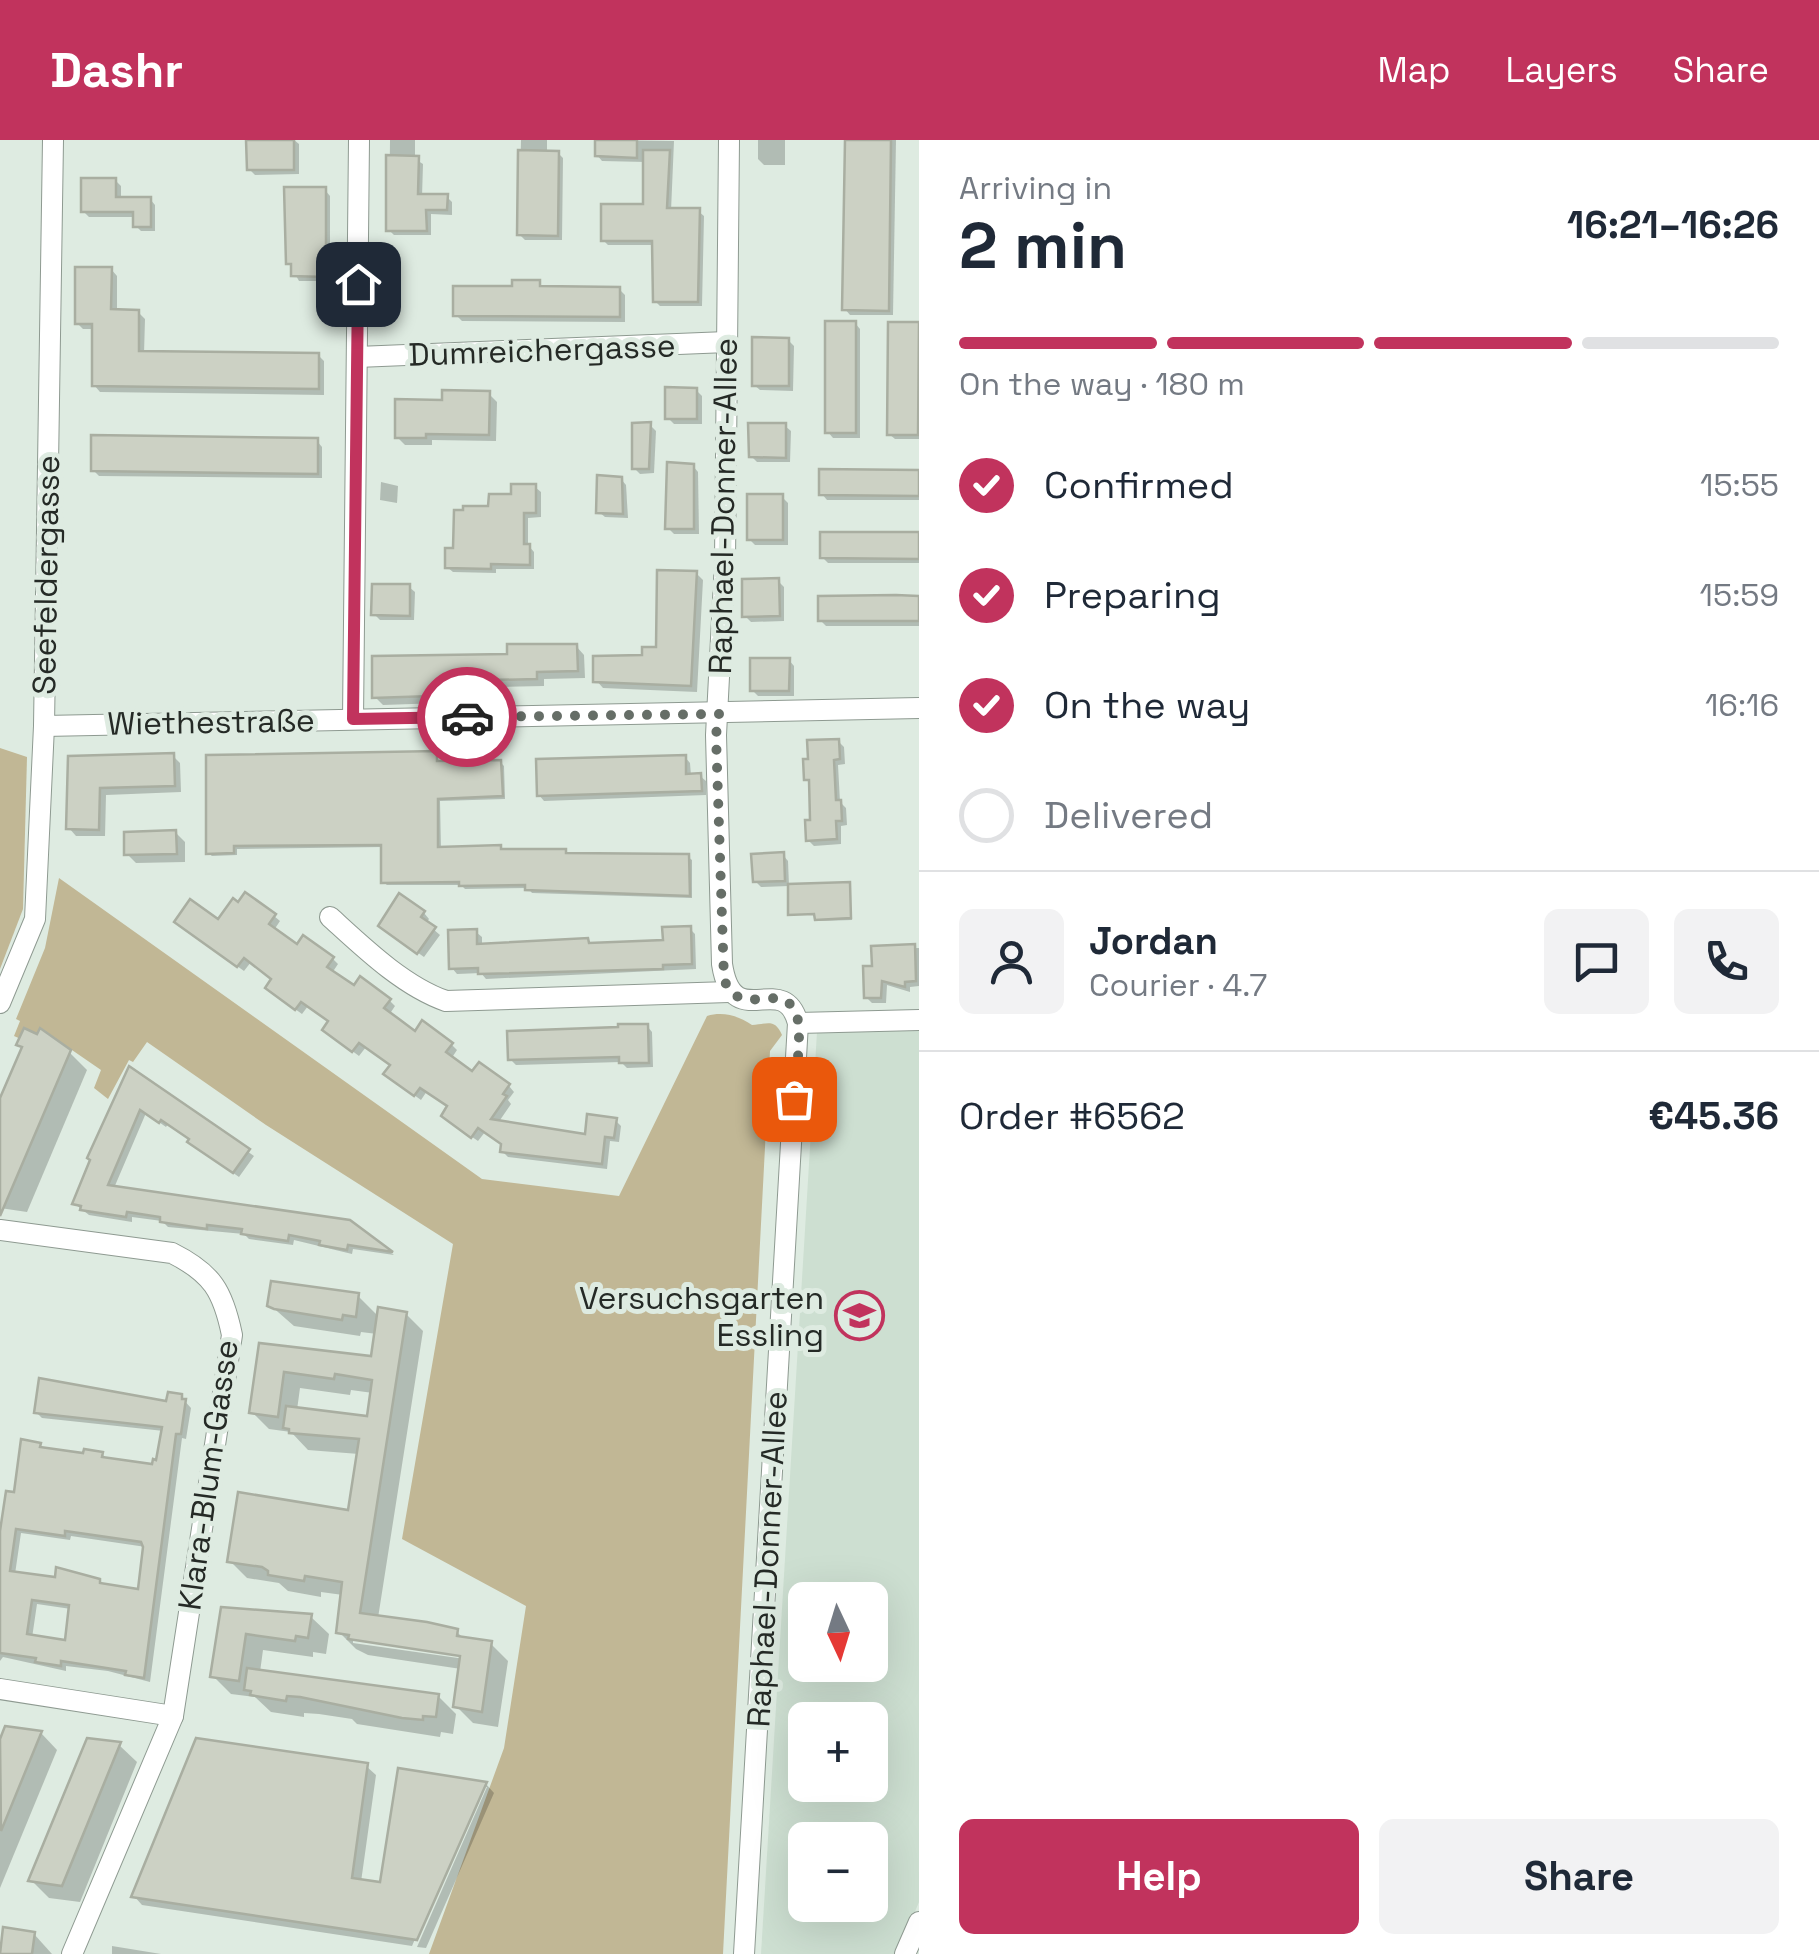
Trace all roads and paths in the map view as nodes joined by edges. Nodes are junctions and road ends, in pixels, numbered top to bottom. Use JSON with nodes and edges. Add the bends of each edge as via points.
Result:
{"nodes":[{"id":1,"x":53,"y":140,"type":"edge"},
{"id":2,"x":359,"y":140,"type":"edge"},
{"id":3,"x":729,"y":140,"type":"edge"},
{"id":4,"x":727,"y":342,"type":"junction"},
{"id":5,"x":357,"y":357,"type":"junction"},
{"id":6,"x":919,"y":708,"type":"edge"},
{"id":7,"x":719,"y":714,"type":"junction"},
{"id":8,"x":353,"y":719,"type":"junction"},
{"id":9,"x":44,"y":726,"type":"junction"},
{"id":10,"x":330,"y":918,"type":"dead end"},
{"id":11,"x":728,"y":992,"type":"junction"},
{"id":12,"x":0,"y":1003,"type":"edge"},
{"id":13,"x":919,"y":1020,"type":"edge"},
{"id":14,"x":798,"y":1023,"type":"junction"},
{"id":15,"x":0,"y":1230,"type":"edge"},
{"id":16,"x":0,"y":1690,"type":"edge"},
{"id":17,"x":173,"y":1716,"type":"junction"},
{"id":18,"x":919,"y":1922,"type":"edge"},
{"id":19,"x":72,"y":1954,"type":"edge"},
{"id":20,"x":744,"y":1954,"type":"edge"},
{"id":21,"x":905,"y":1954,"type":"edge"}],
"edges":[{"from":1,"to":9,"type":"street","name":"Seefeldergasse"},
{"from":2,"to":5,"type":"street"},
{"from":3,"to":4,"type":"street","name":"Raphael-Donner-Allee"},
{"from":4,"to":5,"type":"street","name":"Dumreichergasse"},
{"from":4,"to":7,"type":"street","name":"Raphael-Donner-Allee"},
{"from":5,"to":8,"type":"street"},
{"from":6,"to":7,"type":"street","name":"Wiethestraße"},
{"from":7,"to":8,"type":"street","name":"Wiethestraße"},
{"from":7,"to":11,"type":"street","name":"Raphael-Donner-Allee","via":[[722,964]]},
{"from":8,"to":9,"type":"street","name":"Wiethestraße"},
{"from":9,"to":12,"type":"street","name":"Seefeldergasse","via":[[34,919]]},
{"from":10,"to":11,"type":"street","via":[[407,979],[446,1000]]},
{"from":11,"to":14,"type":"street","via":[[785,1000]]},
{"from":13,"to":14,"type":"street"},
{"from":14,"to":20,"type":"street","name":"Raphael-Donner-Allee"},
{"from":15,"to":17,"type":"street","name":"Klara-Blum-Gasse","via":[[172,1253],[194,1264],[226,1305],[232,1335]]},
{"from":16,"to":17,"type":"street"},
{"from":17,"to":19,"type":"street","name":"Klara-Blum-Gasse"},
{"from":18,"to":21,"type":"street"}]}
